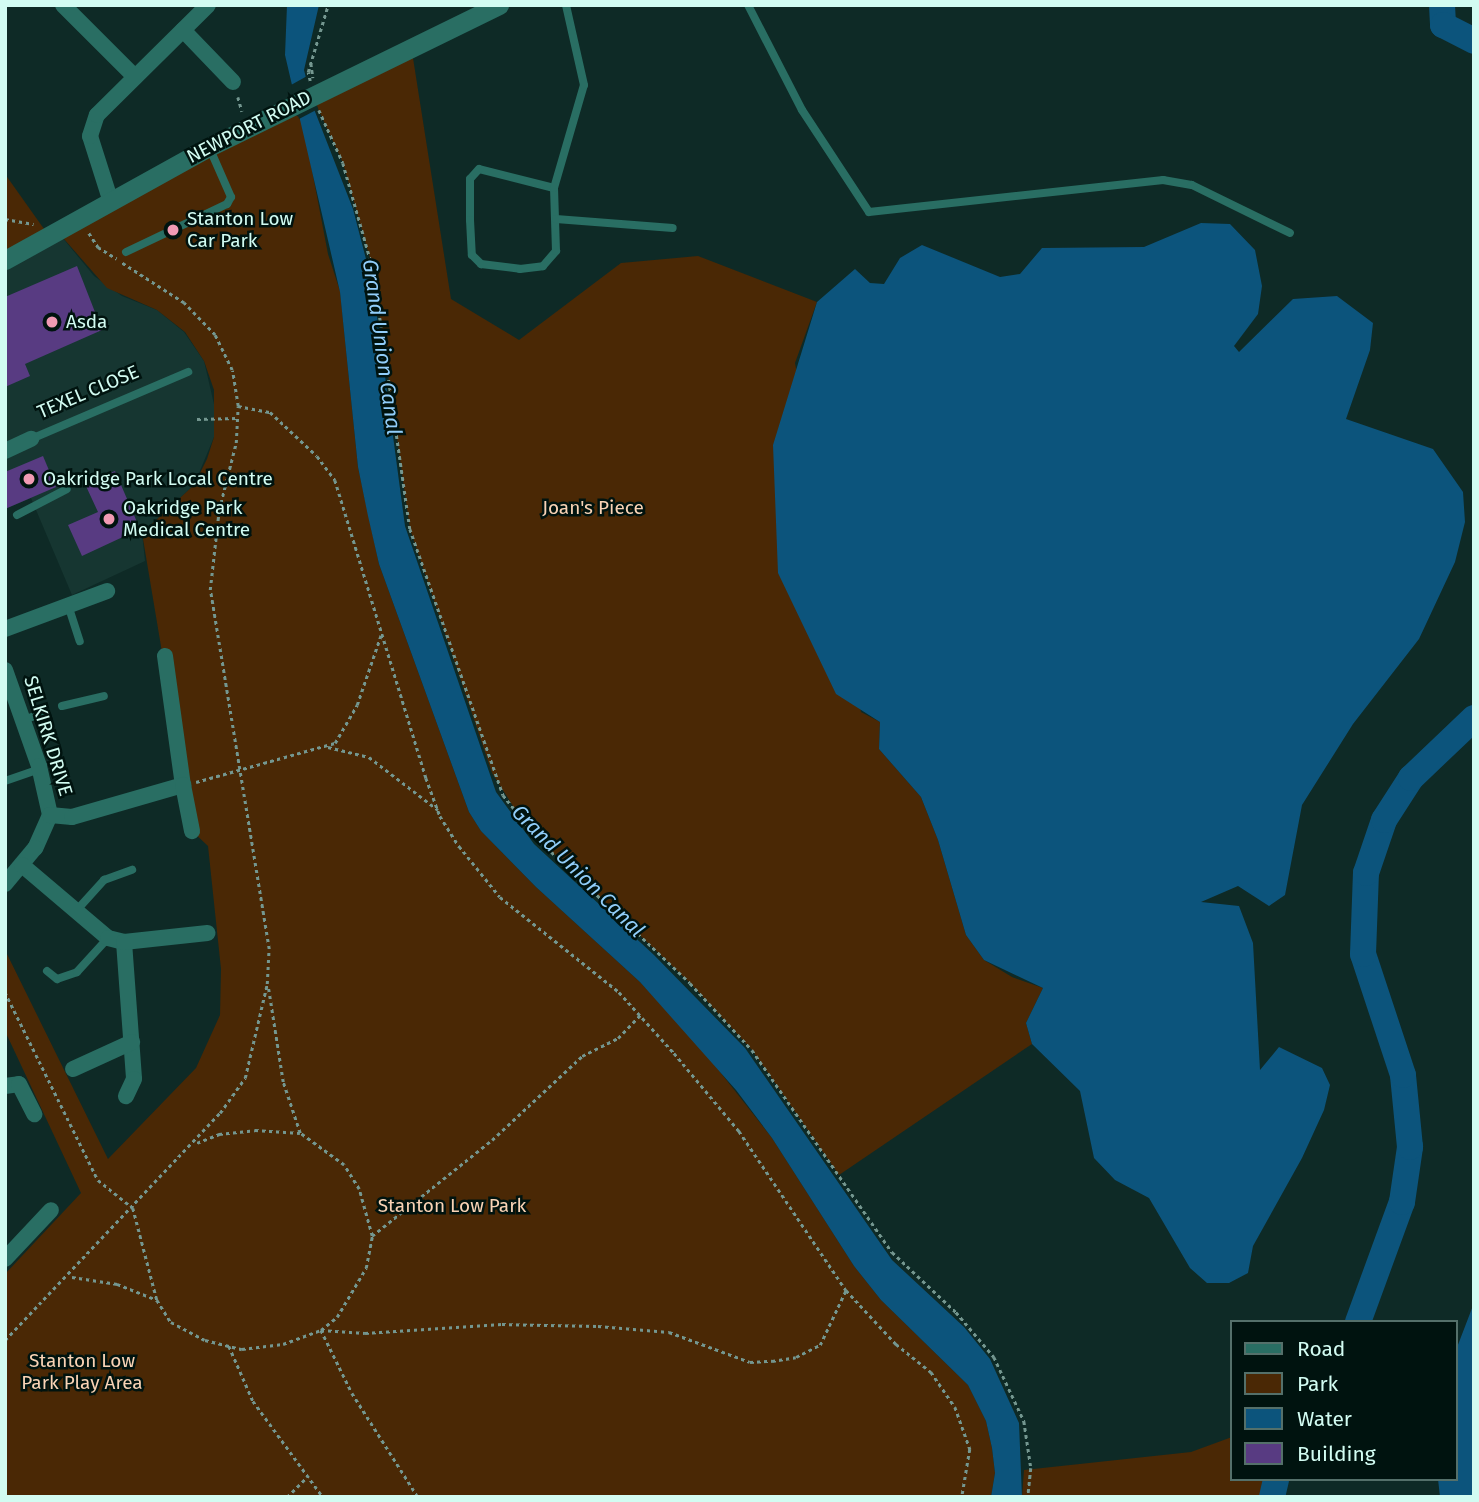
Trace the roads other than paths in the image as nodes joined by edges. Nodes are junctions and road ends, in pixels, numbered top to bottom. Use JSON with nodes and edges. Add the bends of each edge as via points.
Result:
{"nodes":[{"id":1,"x":64,"y":5,"type":"edge"},
{"id":2,"x":208,"y":5,"type":"edge"},
{"id":3,"x":499,"y":5,"type":"edge"},
{"id":4,"x":566,"y":5,"type":"edge"},
{"id":5,"x":748,"y":5,"type":"edge"},
{"id":6,"x":183,"y":30,"type":"junction"},
{"id":7,"x":135,"y":77,"type":"junction"},
{"id":8,"x":233,"y":82,"type":"road end"},
{"id":9,"x":209,"y":147,"type":"junction"},
{"id":10,"x":554,"y":188,"type":"junction"},
{"id":11,"x":110,"y":199,"type":"junction"},
{"id":12,"x":556,"y":219,"type":"junction"},
{"id":13,"x":673,"y":228,"type":"dead end"},
{"id":14,"x":1290,"y":233,"type":"dead end"},
{"id":15,"x":126,"y":252,"type":"dead end"},
{"id":16,"x":5,"y":260,"type":"edge"},
{"id":17,"x":188,"y":372,"type":"dead end"},
{"id":18,"x":31,"y":439,"type":"joint"},
{"id":19,"x":5,"y":451,"type":"edge"},
{"id":20,"x":67,"y":489,"type":"dead end"},
{"id":21,"x":18,"y":515,"type":"dead end"},
{"id":22,"x":107,"y":591,"type":"dead end"},
{"id":23,"x":68,"y":606,"type":"junction"},
{"id":24,"x":5,"y":629,"type":"edge"},
{"id":25,"x":80,"y":641,"type":"dead end"},
{"id":26,"x":165,"y":656,"type":"dead end"},
{"id":27,"x":6,"y":673,"type":"edge"},
{"id":28,"x":104,"y":696,"type":"dead end"},
{"id":29,"x":62,"y":706,"type":"dead end"},
{"id":30,"x":46,"y":712,"type":"dead end"},
{"id":31,"x":23,"y":720,"type":"junction"},
{"id":32,"x":40,"y":769,"type":"junction"},
{"id":33,"x":5,"y":781,"type":"edge"},
{"id":34,"x":183,"y":785,"type":"junction"},
{"id":35,"x":50,"y":815,"type":"junction"},
{"id":36,"x":192,"y":831,"type":"dead end"},
{"id":37,"x":22,"y":865,"type":"junction"},
{"id":38,"x":132,"y":870,"type":"dead end"},
{"id":39,"x":5,"y":884,"type":"edge"},
{"id":40,"x":76,"y":911,"type":"junction"},
{"id":41,"x":208,"y":934,"type":"dead end"},
{"id":42,"x":116,"y":940,"type":"junction"},
{"id":43,"x":47,"y":971,"type":"dead end"},
{"id":44,"x":132,"y":1042,"type":"junction"},
{"id":45,"x":73,"y":1069,"type":"dead end"},
{"id":46,"x":5,"y":1086,"type":"edge"},
{"id":47,"x":126,"y":1096,"type":"dead end"},
{"id":48,"x":34,"y":1114,"type":"dead end"},
{"id":49,"x":51,"y":1210,"type":"dead end"},
{"id":50,"x":5,"y":1259,"type":"edge"}],
"edges":[{"from":1,"to":7,"type":"street"},
{"from":2,"to":6,"type":"street"},
{"from":3,"to":9,"type":"street","name":"NEWPORT ROAD"},
{"from":4,"to":10,"type":"lane","via":[[584,85]]},
{"from":5,"to":14,"type":"lane","via":[[802,110],[869,212],[1163,180],[1192,185]]},
{"from":6,"to":7,"type":"street"},
{"from":6,"to":8,"type":"street"},
{"from":7,"to":11,"type":"street","via":[[97,115],[90,136]]},
{"from":9,"to":11,"type":"street","name":"NEWPORT ROAD"},
{"from":9,"to":15,"type":"lane","via":[[231,197],[227,204]]},
{"from":10,"to":12,"type":"lane"},
{"from":10,"to":12,"type":"lane","via":[[479,169],[470,179],[472,255],[481,264],[520,269],[543,266],[556,251]]},
{"from":11,"to":16,"type":"street","name":"NEWPORT ROAD"},
{"from":12,"to":13,"type":"lane"},
{"from":17,"to":18,"type":"lane","name":"TEXEL CLOSE"},
{"from":18,"to":19,"type":"street","name":"TEXEL CLOSE"},
{"from":20,"to":21,"type":"lane"},
{"from":22,"to":23,"type":"street"},
{"from":23,"to":24,"type":"street"},
{"from":23,"to":25,"type":"lane"},
{"from":26,"to":34,"type":"street"},
{"from":27,"to":31,"type":"street","name":"SELKIRK DRIVE"},
{"from":28,"to":29,"type":"lane"},
{"from":30,"to":31,"type":"lane"},
{"from":31,"to":32,"type":"street","name":"SELKIRK DRIVE"},
{"from":32,"to":33,"type":"lane"},
{"from":32,"to":35,"type":"street","name":"SELKIRK DRIVE"},
{"from":34,"to":35,"type":"street","via":[[72,817]]},
{"from":34,"to":36,"type":"street"},
{"from":35,"to":37,"type":"street","name":"SELKIRK DRIVE"},
{"from":37,"to":39,"type":"street","name":"SELKIRK DRIVE"},
{"from":37,"to":40,"type":"street"},
{"from":38,"to":40,"type":"lane","via":[[104,880]]},
{"from":40,"to":42,"type":"street"},
{"from":41,"to":42,"type":"street"},
{"from":42,"to":43,"type":"lane","via":[[77,972],[57,979]]},
{"from":42,"to":44,"type":"street"},
{"from":44,"to":45,"type":"street"},
{"from":44,"to":47,"type":"street","via":[[134,1079]]},
{"from":46,"to":48,"type":"street","via":[[19,1084]]},
{"from":49,"to":50,"type":"street"}]}
